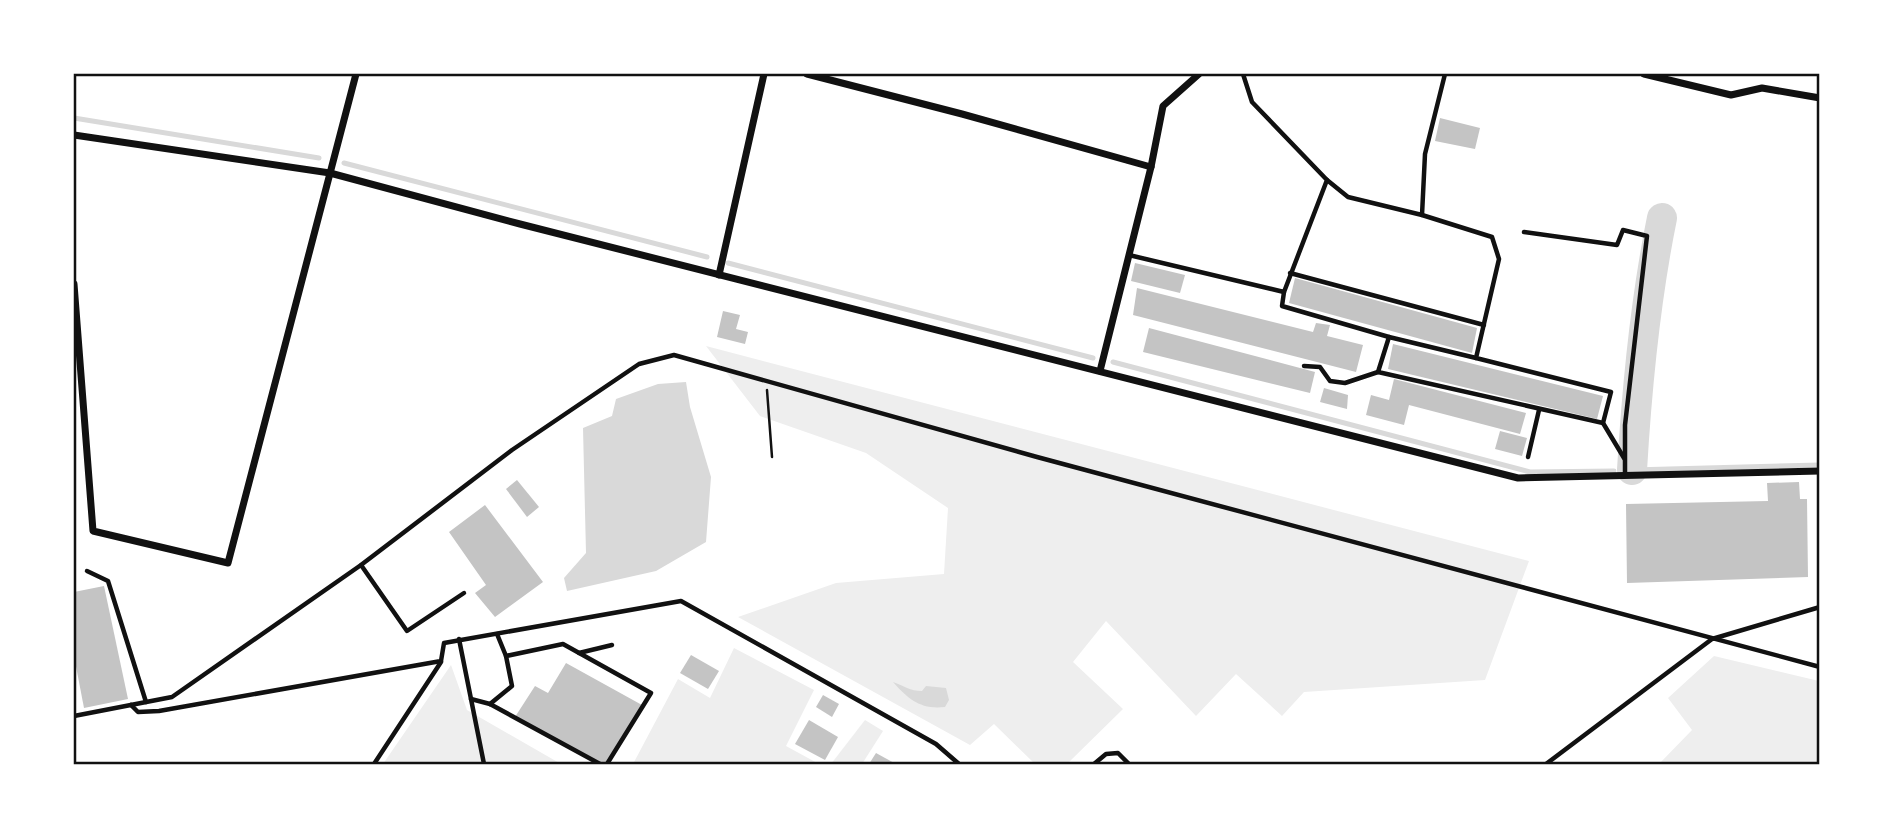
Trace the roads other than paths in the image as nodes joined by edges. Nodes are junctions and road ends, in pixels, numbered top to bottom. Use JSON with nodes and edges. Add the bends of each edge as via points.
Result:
{"nodes":[{"id":1,"x":356,"y":74,"type":"edge"},
{"id":2,"x":764,"y":74,"type":"edge"},
{"id":3,"x":807,"y":74,"type":"edge"},
{"id":4,"x":1199,"y":74,"type":"edge"},
{"id":5,"x":1243,"y":74,"type":"edge"},
{"id":6,"x":1445,"y":74,"type":"edge"},
{"id":7,"x":1644,"y":74,"type":"edge"},
{"id":8,"x":1819,"y":98,"type":"edge"},
{"id":9,"x":74,"y":135,"type":"edge"},
{"id":10,"x":1151,"y":167,"type":"junction"},
{"id":11,"x":330,"y":173,"type":"junction"},
{"id":12,"x":1327,"y":180,"type":"junction"},
{"id":13,"x":1422,"y":215,"type":"junction"},
{"id":14,"x":1524,"y":232,"type":"dead end"},
{"id":15,"x":1129,"y":255,"type":"junction"},
{"id":16,"x":1290,"y":273,"type":"junction"},
{"id":17,"x":719,"y":275,"type":"junction"},
{"id":18,"x":74,"y":284,"type":"edge"},
{"id":19,"x":1284,"y":292,"type":"junction"},
{"id":20,"x":1484,"y":325,"type":"junction"},
{"id":21,"x":1389,"y":337,"type":"junction"},
{"id":22,"x":1476,"y":358,"type":"junction"},
{"id":23,"x":1304,"y":366,"type":"dead end"},
{"id":24,"x":1100,"y":371,"type":"junction"},
{"id":25,"x":1378,"y":372,"type":"junction"},
{"id":26,"x":1539,"y":410,"type":"junction"},
{"id":27,"x":1603,"y":423,"type":"junction"},
{"id":28,"x":1528,"y":457,"type":"dead end"},
{"id":29,"x":1624,"y":458,"type":"junction"},
{"id":30,"x":1819,"y":471,"type":"edge"},
{"id":31,"x":1625,"y":476,"type":"junction"},
{"id":32,"x":361,"y":565,"type":"junction"},
{"id":33,"x":87,"y":571,"type":"dead end"},
{"id":34,"x":464,"y":593,"type":"dead end"},
{"id":35,"x":1819,"y":607,"type":"edge"},
{"id":36,"x":497,"y":634,"type":"junction"},
{"id":37,"x":459,"y":639,"type":"junction"},
{"id":38,"x":1712,"y":639,"type":"junction"},
{"id":39,"x":612,"y":645,"type":"dead end"},
{"id":40,"x":579,"y":653,"type":"junction"},
{"id":41,"x":506,"y":656,"type":"junction"},
{"id":42,"x":441,"y":661,"type":"junction"},
{"id":43,"x":1819,"y":667,"type":"edge"},
{"id":44,"x":471,"y":699,"type":"junction"},
{"id":45,"x":146,"y":702,"type":"junction"},
{"id":46,"x":490,"y":704,"type":"junction"},
{"id":47,"x":131,"y":705,"type":"junction"},
{"id":48,"x":74,"y":716,"type":"edge"},
{"id":49,"x":374,"y":765,"type":"edge"},
{"id":50,"x":484,"y":765,"type":"edge"},
{"id":51,"x":600,"y":765,"type":"edge"},
{"id":52,"x":607,"y":765,"type":"edge"},
{"id":53,"x":959,"y":765,"type":"edge"},
{"id":54,"x":1094,"y":765,"type":"edge"},
{"id":55,"x":1129,"y":765,"type":"edge"},
{"id":56,"x":1546,"y":765,"type":"edge"}],
"edges":[{"from":1,"to":11,"type":"street"},
{"from":2,"to":17,"type":"street"},
{"from":3,"to":10,"type":"street"},
{"from":4,"to":10,"type":"street","via":[[1163,106]]},
{"from":5,"to":12,"type":"lane","via":[[1252,102]]},
{"from":6,"to":13,"type":"lane","via":[[1424,154]]},
{"from":7,"to":8,"type":"street","via":[[1731,95],[1762,88]]},
{"from":9,"to":11,"type":"street"},
{"from":10,"to":15,"type":"street"},
{"from":11,"to":17,"type":"street"},
{"from":11,"to":18,"type":"street","via":[[228,564],[93,530]]},
{"from":12,"to":13,"type":"lane","via":[[1348,197]]},
{"from":12,"to":16,"type":"lane"},
{"from":13,"to":20,"type":"lane","via":[[1492,237],[1499,258]]},
{"from":14,"to":29,"type":"lane","via":[[1617,245],[1623,230],[1647,236]]},
{"from":15,"to":19,"type":"lane"},
{"from":15,"to":24,"type":"street"},
{"from":16,"to":19,"type":"lane"},
{"from":16,"to":20,"type":"lane"},
{"from":17,"to":24,"type":"street"},
{"from":19,"to":21,"type":"lane","via":[[1282,306]]},
{"from":20,"to":22,"type":"lane"},
{"from":21,"to":22,"type":"lane"},
{"from":21,"to":25,"type":"lane"},
{"from":22,"to":27,"type":"lane","via":[[1611,392]]},
{"from":23,"to":25,"type":"lane","via":[[1320,367],[1330,381],[1345,383]]},
{"from":24,"to":31,"type":"street","via":[[1518,478]]},
{"from":25,"to":26,"type":"lane"},
{"from":26,"to":27,"type":"lane"},
{"from":26,"to":28,"type":"lane"},
{"from":27,"to":29,"type":"lane"},
{"from":29,"to":31,"type":"lane"},
{"from":30,"to":31,"type":"street"},
{"from":32,"to":34,"type":"lane","via":[[407,631]]},
{"from":32,"to":38,"type":"lane","via":[[512,450],[639,364],[674,355]]},
{"from":32,"to":45,"type":"lane","via":[[172,696]]},
{"from":33,"to":45,"type":"lane","via":[[108,581]]},
{"from":35,"to":38,"type":"lane"},
{"from":36,"to":37,"type":"lane"},
{"from":36,"to":41,"type":"lane"},
{"from":36,"to":53,"type":"lane","via":[[681,601],[936,744]]},
{"from":37,"to":42,"type":"lane","via":[[444,643]]},
{"from":37,"to":44,"type":"lane"},
{"from":38,"to":43,"type":"lane"},
{"from":38,"to":56,"type":"lane"},
{"from":39,"to":40,"type":"lane"},
{"from":40,"to":41,"type":"lane","via":[[563,644]]},
{"from":40,"to":52,"type":"lane","via":[[651,693]]},
{"from":41,"to":46,"type":"lane","via":[[512,686]]},
{"from":42,"to":47,"type":"lane","via":[[159,711],[138,712]]},
{"from":42,"to":49,"type":"lane"},
{"from":44,"to":46,"type":"lane"},
{"from":44,"to":50,"type":"lane"},
{"from":45,"to":47,"type":"lane"},
{"from":46,"to":51,"type":"lane"},
{"from":47,"to":48,"type":"lane"},
{"from":54,"to":55,"type":"lane","via":[[1106,754],[1118,753]]}]}
